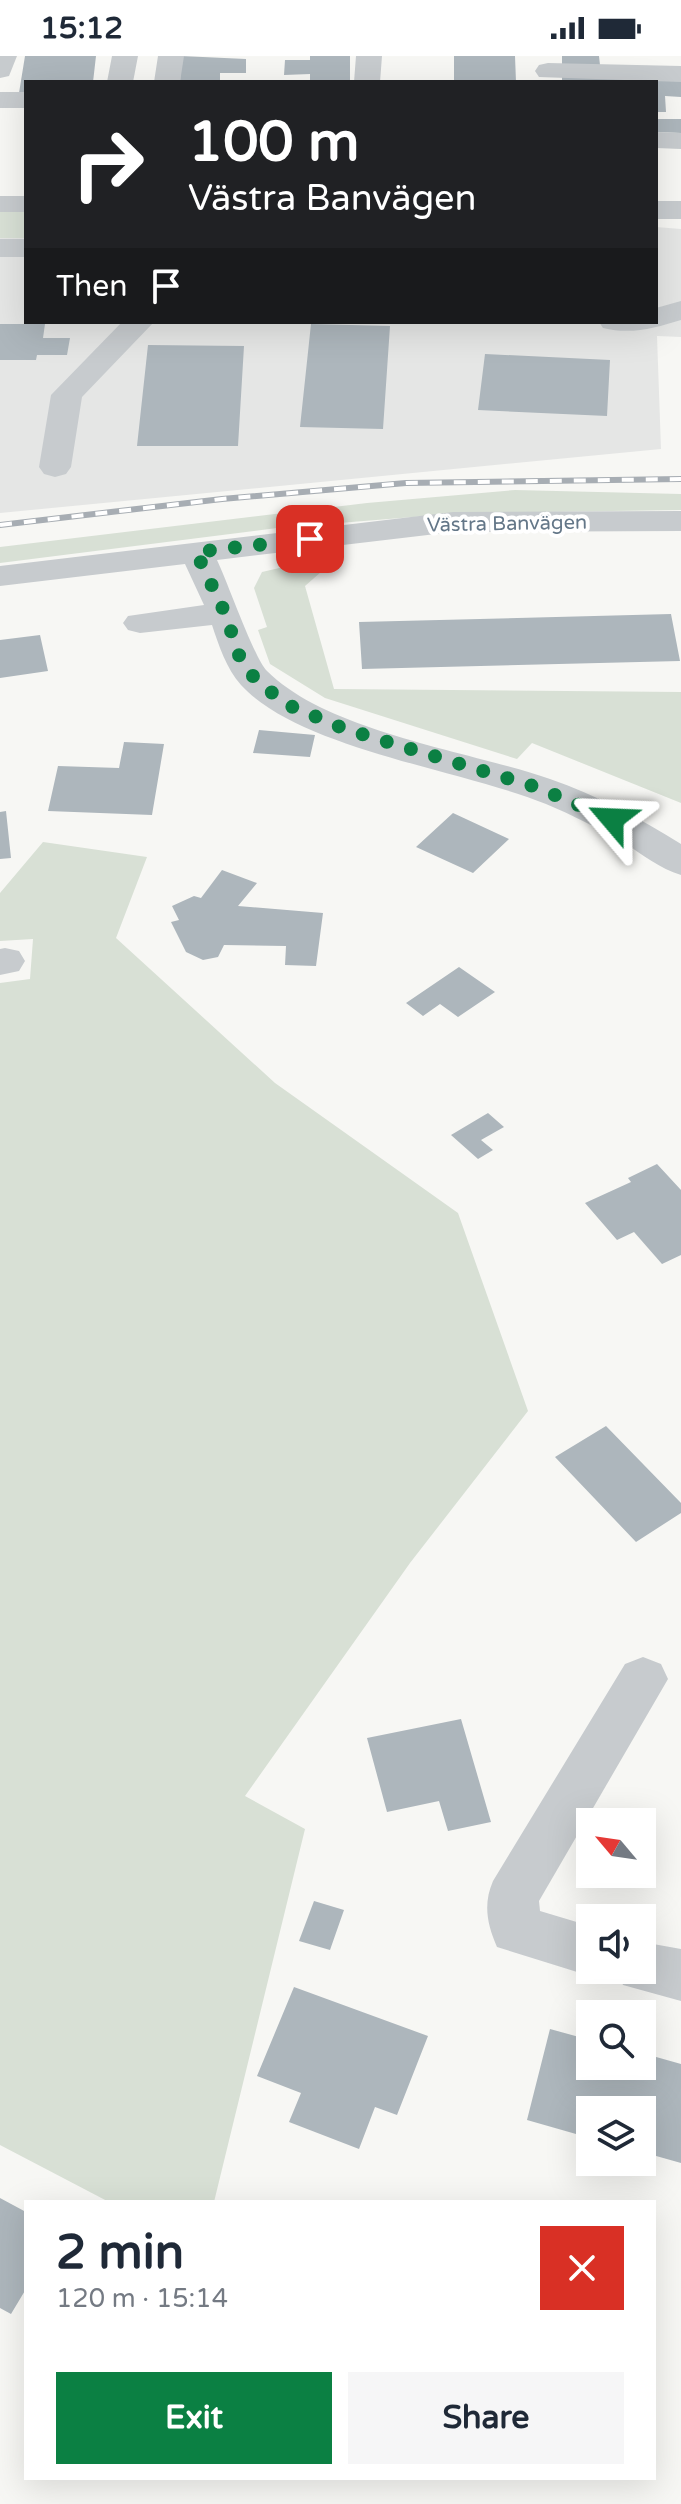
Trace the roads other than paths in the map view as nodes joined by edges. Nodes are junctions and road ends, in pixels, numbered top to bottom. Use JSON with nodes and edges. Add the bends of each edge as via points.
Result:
{"nodes":[{"id":1,"x":125,"y":56,"type":"edge"},
{"id":2,"x":171,"y":56,"type":"edge"},
{"id":3,"x":369,"y":56,"type":"edge"},
{"id":4,"x":548,"y":70,"type":"edge"},
{"id":5,"x":681,"y":74,"type":"edge"},
{"id":6,"x":120,"y":80,"type":"edge"},
{"id":7,"x":167,"y":80,"type":"edge"},
{"id":8,"x":367,"y":80,"type":"edge"},
{"id":9,"x":0,"y":100,"type":"edge"},
{"id":10,"x":24,"y":100,"type":"edge"},
{"id":11,"x":658,"y":140,"type":"edge"},
{"id":12,"x":681,"y":141,"type":"edge"},
{"id":13,"x":0,"y":204,"type":"edge"},
{"id":14,"x":24,"y":204,"type":"edge"},
{"id":15,"x":658,"y":210,"type":"edge"},
{"id":16,"x":681,"y":210,"type":"edge"},
{"id":17,"x":0,"y":248,"type":"edge"},
{"id":18,"x":24,"y":248,"type":"edge"},
{"id":19,"x":681,"y":310,"type":"edge"},
{"id":20,"x":658,"y":317,"type":"edge"},
{"id":21,"x":137,"y":324,"type":"edge"},
{"id":22,"x":55,"y":467,"type":"dead end"},
{"id":23,"x":681,"y":521,"type":"edge"},
{"id":24,"x":196,"y":552,"type":"junction"},
{"id":25,"x":0,"y":576,"type":"edge"},
{"id":26,"x":225,"y":613,"type":"junction"},
{"id":27,"x":140,"y":623,"type":"dead end"},
{"id":28,"x":681,"y":862,"type":"edge"},
{"id":29,"x":643,"y":1679,"type":"dead end"},
{"id":30,"x":576,"y":1947,"type":"edge"},
{"id":31,"x":656,"y":1970,"type":"edge"},
{"id":32,"x":681,"y":1975,"type":"edge"}],
"edges":[{"from":1,"to":6,"type":"street"},
{"from":2,"to":7,"type":"street"},
{"from":3,"to":8,"type":"street"},
{"from":4,"to":5,"type":"street"},
{"from":9,"to":10,"type":"street"},
{"from":11,"to":12,"type":"street"},
{"from":13,"to":14,"type":"street"},
{"from":15,"to":16,"type":"street"},
{"from":17,"to":18,"type":"street"},
{"from":19,"to":20,"type":"street"},
{"from":21,"to":22,"type":"street","via":[[67,395]]},
{"from":23,"to":24,"type":"street","name":"Västra Banvägen","via":[[453,522]]},
{"from":24,"to":25,"type":"street","name":"Västra Banvägen"},
{"from":24,"to":26,"type":"street"},
{"from":26,"to":27,"type":"street"},
{"from":26,"to":28,"type":"street","via":[[241,661],[288,705],[345,729],[587,806]]},
{"from":29,"to":30,"type":"street","via":[[512,1898],[516,1929]]},
{"from":31,"to":32,"type":"street"}]}
